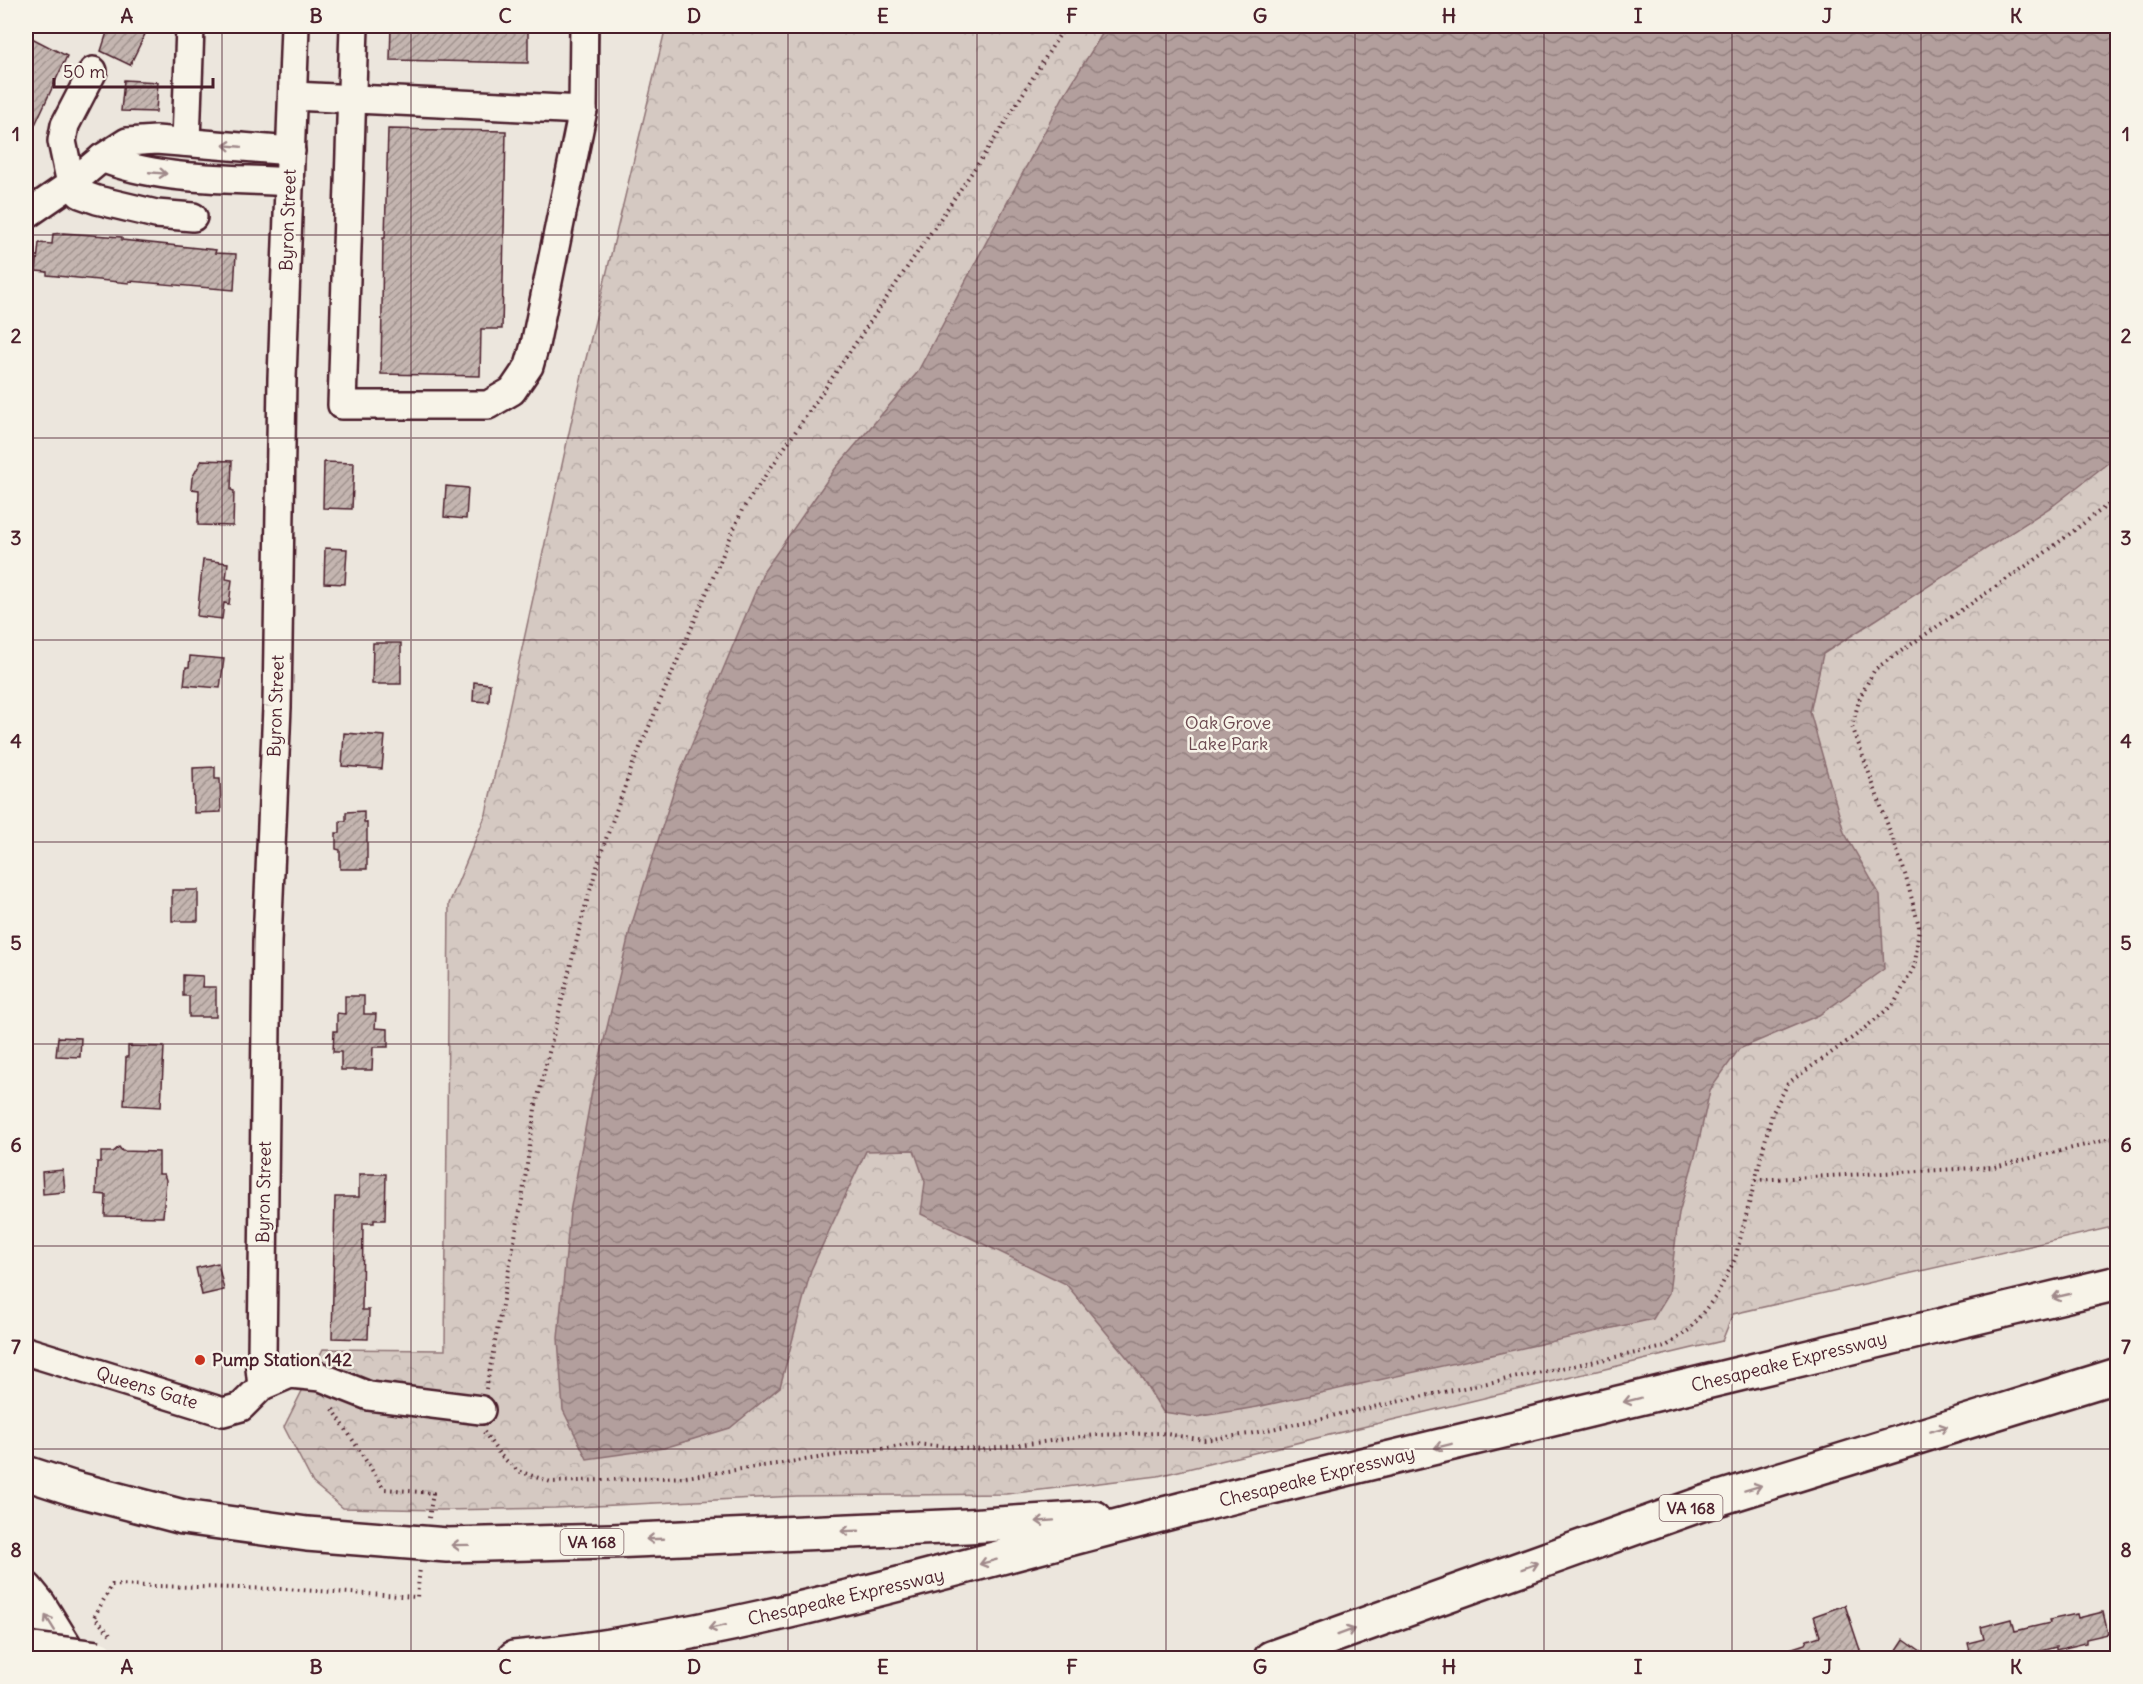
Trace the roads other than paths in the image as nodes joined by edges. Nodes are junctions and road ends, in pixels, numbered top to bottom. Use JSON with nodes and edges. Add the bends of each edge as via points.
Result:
{"nodes":[{"id":1,"x":190,"y":26,"type":"edge"},
{"id":2,"x":295,"y":26,"type":"edge"},
{"id":3,"x":354,"y":26,"type":"edge"},
{"id":4,"x":585,"y":26,"type":"edge"},
{"id":5,"x":93,"y":71,"type":"dead end"},
{"id":6,"x":293,"y":96,"type":"junction"},
{"id":7,"x":352,"y":99,"type":"junction"},
{"id":8,"x":583,"y":110,"type":"junction"},
{"id":9,"x":186,"y":142,"type":"junction"},
{"id":10,"x":291,"y":151,"type":"junction"},
{"id":11,"x":102,"y":158,"type":"junction"},
{"id":12,"x":290,"y":182,"type":"junction"},
{"id":13,"x":71,"y":184,"type":"junction"},
{"id":14,"x":26,"y":215,"type":"edge"},
{"id":15,"x":193,"y":217,"type":"dead end"},
{"id":16,"x":2118,"y":1283,"type":"edge"},
{"id":17,"x":26,"y":1351,"type":"edge"},
{"id":18,"x":2118,"y":1375,"type":"edge"},
{"id":19,"x":262,"y":1386,"type":"junction"},
{"id":20,"x":481,"y":1410,"type":"road end"},
{"id":21,"x":26,"y":1473,"type":"edge"},
{"id":22,"x":1166,"y":1513,"type":"junction"},
{"id":23,"x":26,"y":1588,"type":"edge"},
{"id":24,"x":26,"y":1649,"type":"edge"},
{"id":25,"x":106,"y":1650,"type":"edge"},
{"id":26,"x":72,"y":1659,"type":"edge"},
{"id":27,"x":514,"y":1659,"type":"edge"},
{"id":28,"x":1271,"y":1659,"type":"edge"}],
"edges":[{"from":1,"to":9,"type":"street"},
{"from":2,"to":6,"type":"street","name":"Byron Street"},
{"from":3,"to":7,"type":"street"},
{"from":4,"to":8,"type":"street"},
{"from":5,"to":13,"type":"street","via":[[65,125],[62,141]]},
{"from":6,"to":7,"type":"street"},
{"from":6,"to":10,"type":"street","name":"Byron Street"},
{"from":7,"to":8,"type":"street"},
{"from":7,"to":8,"type":"street","via":[[342,405],[488,405],[512,391],[530,366]]},
{"from":10,"to":9,"type":"street","one_way":true},
{"from":9,"to":11,"type":"street","via":[[127,142]]},
{"from":10,"to":12,"type":"street","name":"Byron Street"},
{"from":11,"to":12,"type":"street","one_way":true,"via":[[153,173]]},
{"from":11,"to":13,"type":"street"},
{"from":12,"to":19,"type":"street","name":"Byron Street","via":[[267,942]]},
{"from":13,"to":14,"type":"street"},
{"from":13,"to":15,"type":"street","via":[[80,194],[96,201],[156,214]]},
{"from":16,"to":22,"type":"highway","name":"Chesapeake Expressway","number":"VA 168","one_way":true},
{"from":17,"to":19,"type":"street","name":"Queens Gate","via":[[223,1412],[240,1407]]},
{"from":28,"to":18,"type":"highway","number":"VA 168","one_way":true,"via":[[1704,1503]]},
{"from":19,"to":20,"type":"street","via":[[290,1374],[321,1377],[369,1396]]},
{"from":22,"to":21,"type":"highway","number":"VA 168","one_way":true,"via":[[955,1527],[447,1545],[307,1534],[183,1517]]},
{"from":22,"to":27,"type":"highway","name":"Chesapeake Expressway","one_way":true,"via":[[778,1614],[643,1642]]},
{"from":26,"to":23,"type":"highway","one_way":true},
{"from":24,"to":25,"type":"highway","bridge":true}]}
